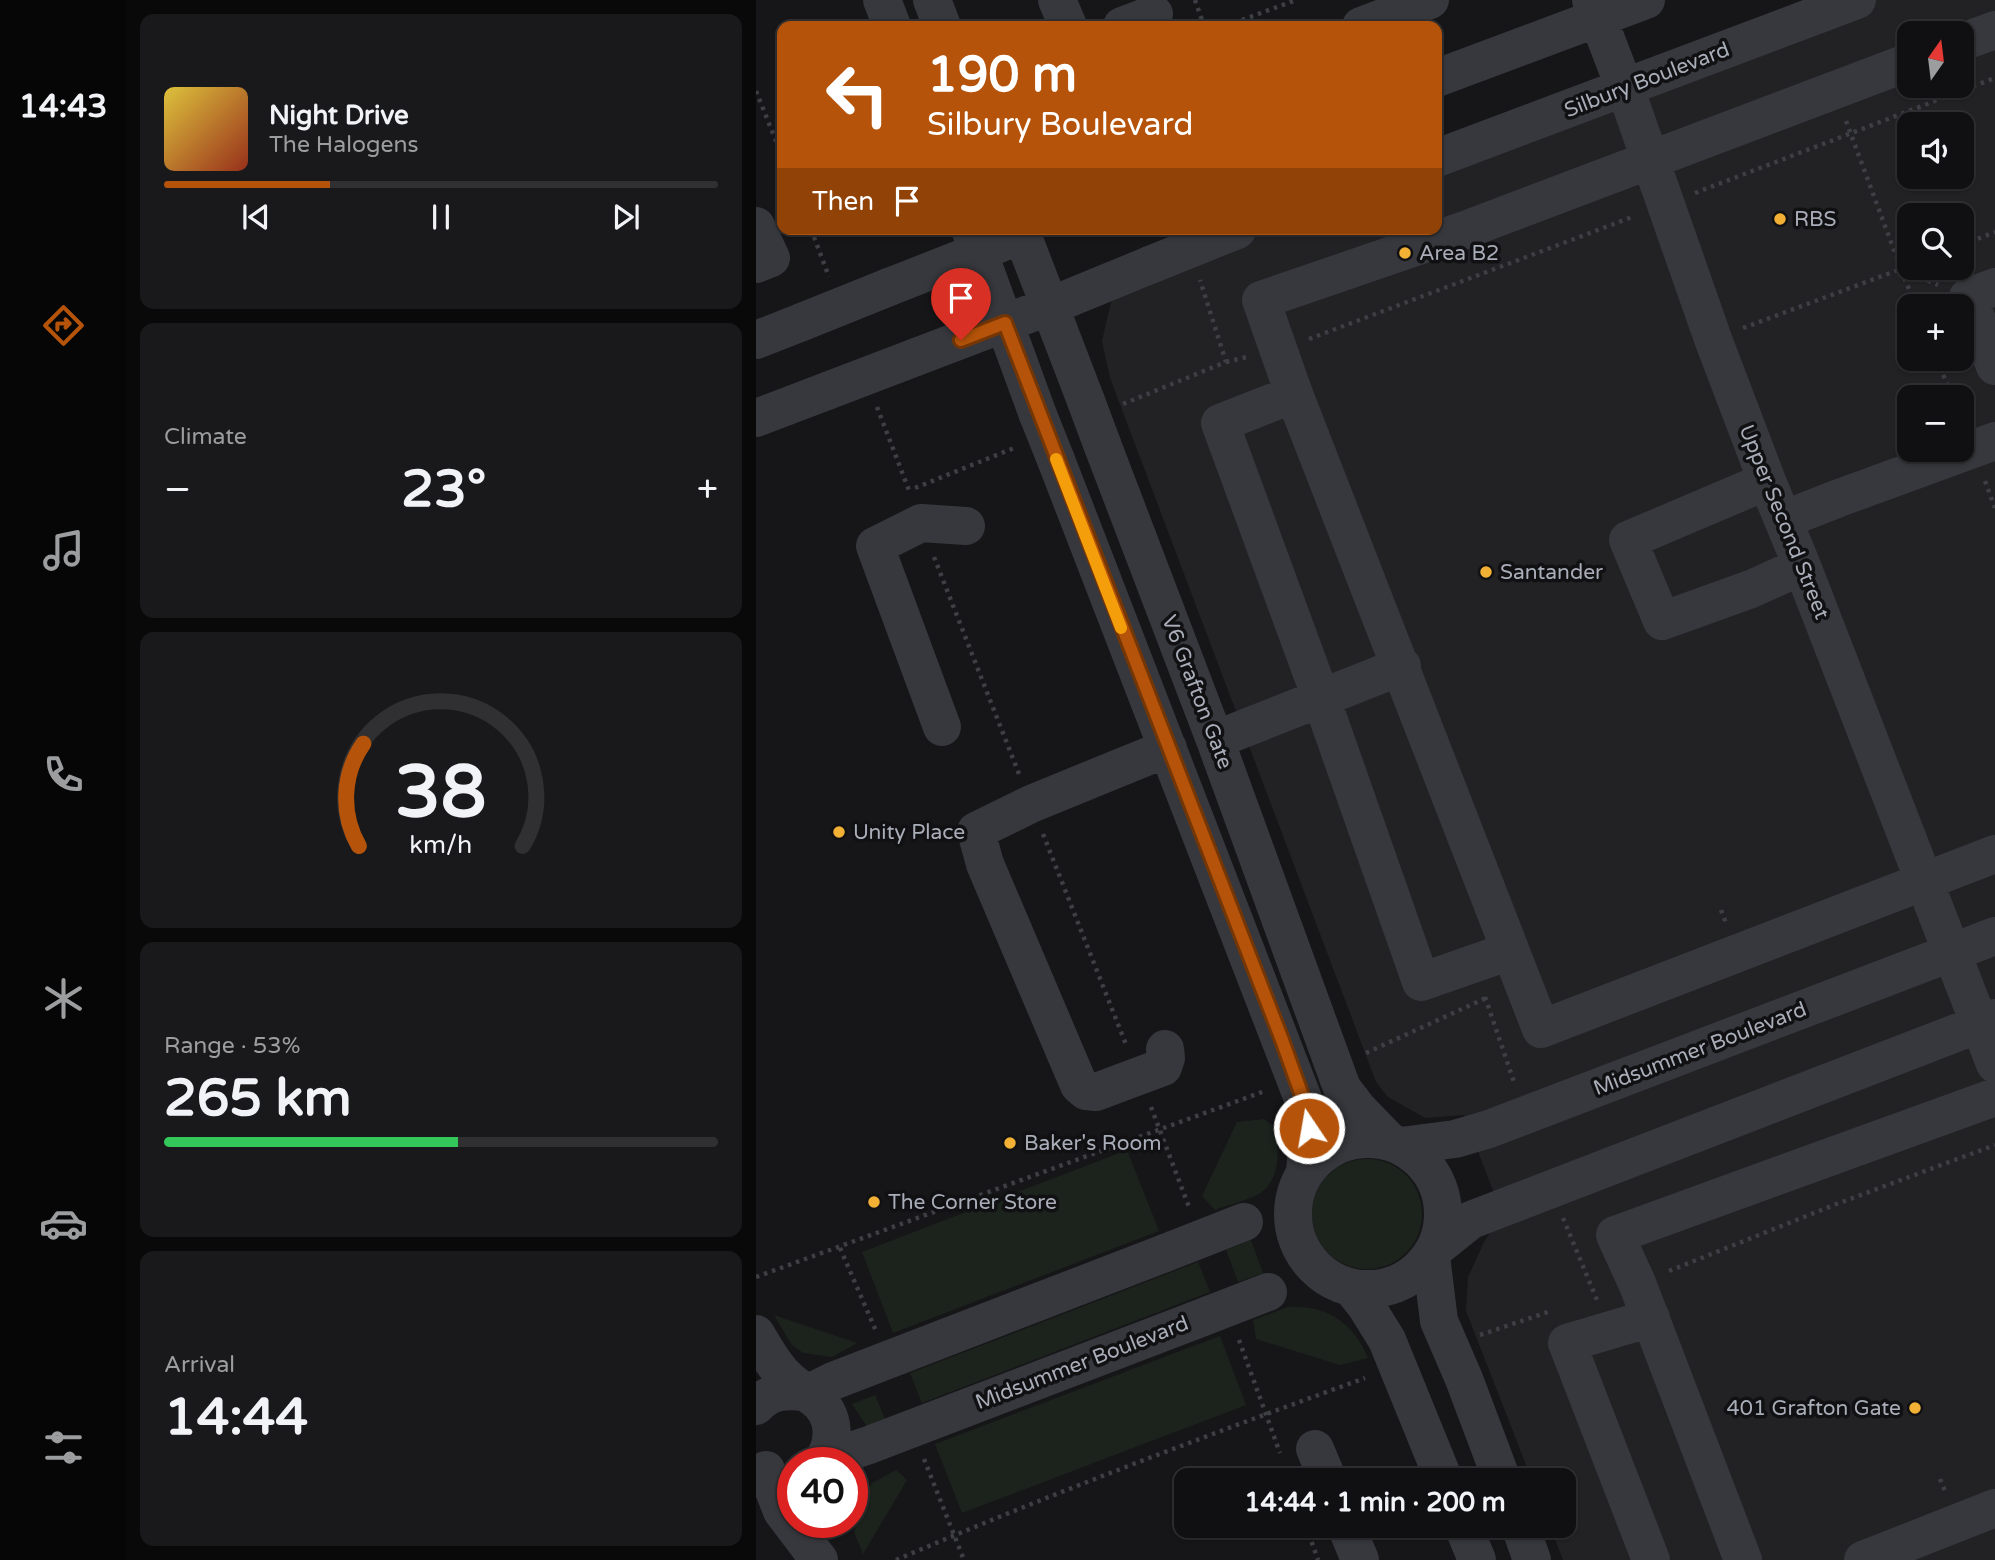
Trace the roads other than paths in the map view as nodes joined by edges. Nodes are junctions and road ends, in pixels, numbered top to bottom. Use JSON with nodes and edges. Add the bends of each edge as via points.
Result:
{"nodes":[{"id":1,"x":882,"y":0,"type":"edge"},
{"id":2,"x":932,"y":0,"type":"edge"},
{"id":3,"x":1057,"y":0,"type":"edge"},
{"id":4,"x":1430,"y":0,"type":"edge"},
{"id":5,"x":1646,"y":0,"type":"edge"},
{"id":6,"x":1857,"y":0,"type":"edge"},
{"id":7,"x":1594,"y":9,"type":"edge"},
{"id":8,"x":890,"y":21,"type":"edge"},
{"id":9,"x":940,"y":21,"type":"edge"},
{"id":10,"x":1066,"y":21,"type":"edge"},
{"id":11,"x":1374,"y":21,"type":"edge"},
{"id":12,"x":1995,"y":30,"type":"edge"},
{"id":13,"x":1974,"y":38,"type":"edge"},
{"id":14,"x":1897,"y":67,"type":"edge"},
{"id":15,"x":1442,"y":76,"type":"edge"},
{"id":16,"x":1625,"y":88,"type":"junction"},
{"id":17,"x":1442,"y":156,"type":"edge"},
{"id":18,"x":1650,"y":160,"type":"junction"},
{"id":19,"x":756,"y":226,"type":"edge"},
{"id":20,"x":1003,"y":235,"type":"edge"},
{"id":21,"x":1028,"y":235,"type":"edge"},
{"id":22,"x":1226,"y":235,"type":"edge"},
{"id":23,"x":974,"y":240,"type":"edge"},
{"id":24,"x":756,"y":264,"type":"edge"},
{"id":25,"x":1982,"y":292,"type":"edge"},
{"id":26,"x":1050,"y":306,"type":"junction"},
{"id":27,"x":1005,"y":323,"type":"junction"},
{"id":28,"x":756,"y":340,"type":"edge"},
{"id":29,"x":1995,"y":366,"type":"edge"},
{"id":30,"x":1294,"y":394,"type":"junction"},
{"id":31,"x":756,"y":418,"type":"edge"},
{"id":32,"x":1995,"y":441,"type":"edge"},
{"id":33,"x":1767,"y":481,"type":"junction"},
{"id":34,"x":1783,"y":520,"type":"junction"},
{"id":35,"x":966,"y":526,"type":"dead end"},
{"id":36,"x":1802,"y":566,"type":"junction"},
{"id":37,"x":1402,"y":666,"type":"junction"},
{"id":38,"x":1321,"y":698,"type":"junction"},
{"id":39,"x":942,"y":727,"type":"dead end"},
{"id":40,"x":1215,"y":740,"type":"junction"},
{"id":41,"x":1168,"y":748,"type":"junction"},
{"id":42,"x":1995,"y":854,"type":"edge"},
{"id":43,"x":1925,"y":880,"type":"junction"},
{"id":44,"x":1995,"y":936,"type":"edge"},
{"id":45,"x":1952,"y":953,"type":"junction"},
{"id":46,"x":1517,"y":968,"type":"junction"},
{"id":47,"x":1988,"y":1020,"type":"edge"},
{"id":48,"x":1165,"y":1049,"type":"dead end"},
{"id":49,"x":1995,"y":1064,"type":"edge"},
{"id":50,"x":1995,"y":1097,"type":"edge"},
{"id":51,"x":1396,"y":1144,"type":"junction"},
{"id":52,"x":1304,"y":1174,"type":"junction"},
{"id":53,"x":1433,"y":1252,"type":"junction"},
{"id":54,"x":1348,"y":1287,"type":"junction"},
{"id":55,"x":1644,"y":1300,"type":"junction"},
{"id":56,"x":756,"y":1334,"type":"edge"},
{"id":57,"x":805,"y":1393,"type":"junction"},
{"id":58,"x":756,"y":1406,"type":"edge"},
{"id":59,"x":829,"y":1447,"type":"edge"},
{"id":60,"x":862,"y":1447,"type":"edge"},
{"id":61,"x":1439,"y":1468,"type":"edge"},
{"id":62,"x":1498,"y":1468,"type":"edge"},
{"id":63,"x":1995,"y":1508,"type":"edge"},
{"id":64,"x":802,"y":1538,"type":"edge"},
{"id":65,"x":827,"y":1538,"type":"edge"},
{"id":66,"x":1351,"y":1538,"type":"edge"},
{"id":67,"x":1468,"y":1538,"type":"edge"},
{"id":68,"x":1524,"y":1538,"type":"edge"},
{"id":69,"x":819,"y":1560,"type":"edge"},
{"id":70,"x":828,"y":1560,"type":"edge"},
{"id":71,"x":1360,"y":1560,"type":"edge"},
{"id":72,"x":1477,"y":1560,"type":"edge"},
{"id":73,"x":1532,"y":1560,"type":"edge"},
{"id":74,"x":1651,"y":1560,"type":"edge"},
{"id":75,"x":1743,"y":1560,"type":"edge"},
{"id":76,"x":1863,"y":1560,"type":"edge"}],
"edges":[{"from":1,"to":8,"type":"street"},
{"from":2,"to":9,"type":"street"},
{"from":3,"to":10,"type":"street"},
{"from":4,"to":11,"type":"street"},
{"from":5,"to":7,"type":"street"},
{"from":6,"to":16,"type":"street","name":"Silbury Boulevard"},
{"from":7,"to":15,"type":"street"},
{"from":7,"to":16,"type":"street","name":"Upper Second Street"},
{"from":12,"to":13,"type":"street"},
{"from":14,"to":18,"type":"street"},
{"from":16,"to":17,"type":"street","name":"Silbury Boulevard"},
{"from":16,"to":18,"type":"street","name":"Upper Second Street"},
{"from":18,"to":30,"type":"street","via":[[1261,300]]},
{"from":18,"to":33,"type":"street","name":"Upper Second Street"},
{"from":19,"to":24,"type":"street","via":[[771,258]]},
{"from":20,"to":23,"type":"street"},
{"from":21,"to":26,"type":"street","name":"V6 Grafton Gate"},
{"from":22,"to":26,"type":"street","bridge":true},
{"from":23,"to":27,"type":"street"},
{"from":23,"to":28,"type":"street","bridge":true,"via":[[889,287]]},
{"from":25,"to":29,"type":"street"},
{"from":26,"to":27,"type":"street"},
{"from":26,"to":40,"type":"street","name":"V6 Grafton Gate","bridge":true},
{"from":27,"to":31,"type":"street","bridge":true},
{"from":27,"to":41,"type":"street","bridge":true},
{"from":30,"to":37,"type":"street"},
{"from":30,"to":38,"type":"street","via":[[1220,422]]},
{"from":32,"to":34,"type":"street"},
{"from":33,"to":34,"type":"street","name":"Upper Second Street"},
{"from":33,"to":36,"type":"street","via":[[1628,540],[1662,621]]},
{"from":34,"to":36,"type":"street","name":"Upper Second Street"},
{"from":35,"to":39,"type":"street","via":[[921,523],[875,547]]},
{"from":36,"to":43,"type":"street","name":"Upper Second Street"},
{"from":37,"to":38,"type":"street"},
{"from":37,"to":46,"type":"street"},
{"from":38,"to":40,"type":"street"},
{"from":38,"to":46,"type":"street","via":[[1422,982],[1477,982]]},
{"from":40,"to":51,"type":"street","name":"V6 Grafton Gate","via":[[1342,1088]]},
{"from":41,"to":48,"type":"street","via":[[976,831],[985,864],[1079,1085],[1096,1092],[1163,1067]]},
{"from":41,"to":52,"type":"street","via":[[1305,1104],[1309,1128]]},
{"from":42,"to":43,"type":"street"},
{"from":43,"to":45,"type":"street","name":"Upper Second Street"},
{"from":43,"to":46,"type":"street","via":[[1541,1029]]},
{"from":44,"to":45,"type":"street","name":"Midsummer Boulevard"},
{"from":45,"to":47,"type":"street","name":"Upper Second Street"},
{"from":45,"to":51,"type":"street","name":"Midsummer Boulevard","via":[[1489,1129],[1455,1139]]},
{"from":47,"to":49,"type":"street","name":"Upper Second Street"},
{"from":47,"to":53,"type":"street","via":[[1471,1220]]},
{"from":50,"to":55,"type":"street","via":[[1615,1236]]},
{"from":51,"to":52,"type":"street","via":[[1359,1139],[1343,1143],[1322,1154]]},
{"from":51,"to":53,"type":"street","via":[[1418,1157],[1440,1190],[1442,1229]]},
{"from":52,"to":54,"type":"street","via":[[1293,1201],[1293,1228],[1303,1253],[1320,1273]]},
{"from":52,"to":57,"type":"street","bridge":true,"via":[[1263,1212],[1244,1222]]},
{"from":53,"to":54,"type":"street","via":[[1410,1277],[1396,1284],[1382,1289]]},
{"from":53,"to":62,"type":"street","via":[[1439,1321]]},
{"from":54,"to":60,"type":"street","name":"Midsummer Boulevard","bridge":true,"via":[[1283,1287]]},
{"from":54,"to":61,"type":"street","via":[[1387,1340]]},
{"from":55,"to":74,"type":"street","via":[[1602,1314],[1567,1343]]},
{"from":55,"to":75,"type":"street"},
{"from":56,"to":57,"type":"street","via":[[773,1363]]},
{"from":57,"to":58,"type":"street","via":[[778,1392]]},
{"from":57,"to":59,"type":"street","via":[[823,1407],[832,1425]]},
{"from":63,"to":76,"type":"street"},
{"from":64,"to":69,"type":"street"},
{"from":65,"to":70,"type":"street"},
{"from":66,"to":71,"type":"street"},
{"from":67,"to":72,"type":"street"},
{"from":68,"to":73,"type":"street"}]}
